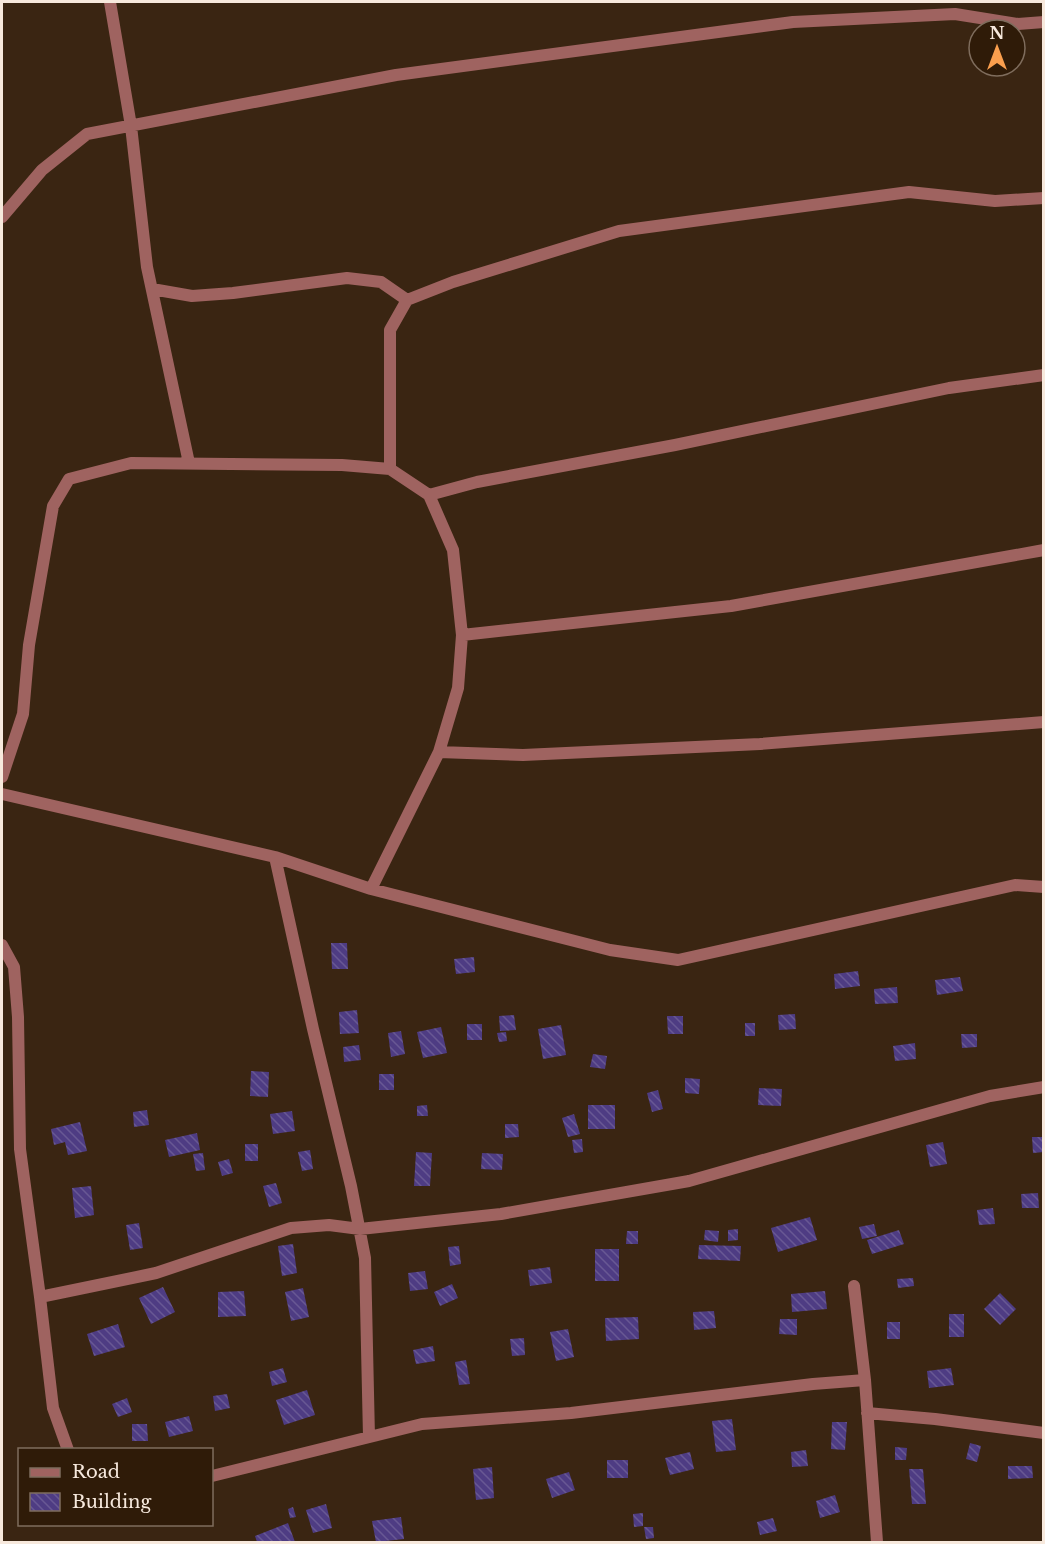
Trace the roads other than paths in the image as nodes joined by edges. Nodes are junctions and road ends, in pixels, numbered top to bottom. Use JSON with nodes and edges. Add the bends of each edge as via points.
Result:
{"nodes":[{"id":1,"x":110,"y":2,"type":"edge"},
{"id":2,"x":1044,"y":22,"type":"edge"},
{"id":3,"x":131,"y":126,"type":"junction"},
{"id":4,"x":1044,"y":198,"type":"edge"},
{"id":5,"x":2,"y":218,"type":"edge"},
{"id":6,"x":152,"y":289,"type":"junction"},
{"id":7,"x":407,"y":300,"type":"junction"},
{"id":8,"x":1044,"y":375,"type":"edge"},
{"id":9,"x":189,"y":463,"type":"junction"},
{"id":10,"x":390,"y":469,"type":"junction"},
{"id":11,"x":429,"y":495,"type":"junction"},
{"id":12,"x":1044,"y":550,"type":"edge"},
{"id":13,"x":462,"y":635,"type":"junction"},
{"id":14,"x":1044,"y":722,"type":"edge"},
{"id":15,"x":439,"y":752,"type":"junction"},
{"id":16,"x":2,"y":777,"type":"edge"},
{"id":17,"x":2,"y":794,"type":"edge"},
{"id":18,"x":274,"y":857,"type":"junction"},
{"id":19,"x":1044,"y":887,"type":"edge"},
{"id":20,"x":371,"y":889,"type":"junction"},
{"id":21,"x":2,"y":945,"type":"edge"},
{"id":22,"x":1044,"y":1087,"type":"edge"},
{"id":23,"x":360,"y":1229,"type":"junction"},
{"id":24,"x":854,"y":1286,"type":"dead end"},
{"id":25,"x":40,"y":1297,"type":"junction"},
{"id":26,"x":865,"y":1380,"type":"junction"},
{"id":27,"x":867,"y":1413,"type":"junction"},
{"id":28,"x":1044,"y":1433,"type":"edge"},
{"id":29,"x":369,"y":1437,"type":"junction"},
{"id":30,"x":68,"y":1448,"type":"edge"},
{"id":31,"x":213,"y":1476,"type":"edge"},
{"id":32,"x":877,"y":1542,"type":"edge"}],
"edges":[{"from":1,"to":3,"type":"street"},
{"from":2,"to":3,"type":"street","via":[[1018,24],[955,14],[793,22],[396,75]]},
{"from":3,"to":5,"type":"street","via":[[87,134],[42,170]]},
{"from":3,"to":6,"type":"street"},
{"from":4,"to":7,"type":"street","via":[[995,201],[909,192],[619,231]]},
{"from":6,"to":7,"type":"street","via":[[192,296],[347,278],[381,282]]},
{"from":6,"to":9,"type":"street"},
{"from":7,"to":10,"type":"street","via":[[390,330]]},
{"from":8,"to":11,"type":"street","via":[[950,388],[675,446],[477,482]]},
{"from":9,"to":10,"type":"street"},
{"from":9,"to":16,"type":"street","via":[[131,463],[69,479],[53,506],[29,645],[23,714]]},
{"from":10,"to":11,"type":"street"},
{"from":11,"to":13,"type":"street","via":[[453,550]]},
{"from":12,"to":13,"type":"street","via":[[731,606]]},
{"from":13,"to":15,"type":"street","via":[[458,688]]},
{"from":14,"to":15,"type":"street","via":[[748,744],[523,755]]},
{"from":15,"to":20,"type":"street"},
{"from":17,"to":18,"type":"street"},
{"from":18,"to":20,"type":"street"},
{"from":18,"to":23,"type":"street"},
{"from":19,"to":20,"type":"street","via":[[1015,885],[678,960],[610,950]]},
{"from":21,"to":25,"type":"street","via":[[14,967],[20,1149]]},
{"from":22,"to":23,"type":"street","via":[[990,1095],[689,1181],[501,1214]]},
{"from":23,"to":25,"type":"street","via":[[329,1225],[291,1228],[156,1273]]},
{"from":23,"to":29,"type":"street","via":[[365,1258]]},
{"from":24,"to":26,"type":"street"},
{"from":25,"to":30,"type":"street","via":[[53,1408]]},
{"from":26,"to":27,"type":"street"},
{"from":26,"to":29,"type":"street","via":[[571,1413],[422,1424]]},
{"from":27,"to":28,"type":"street"},
{"from":27,"to":32,"type":"street"},
{"from":29,"to":31,"type":"street"}]}
